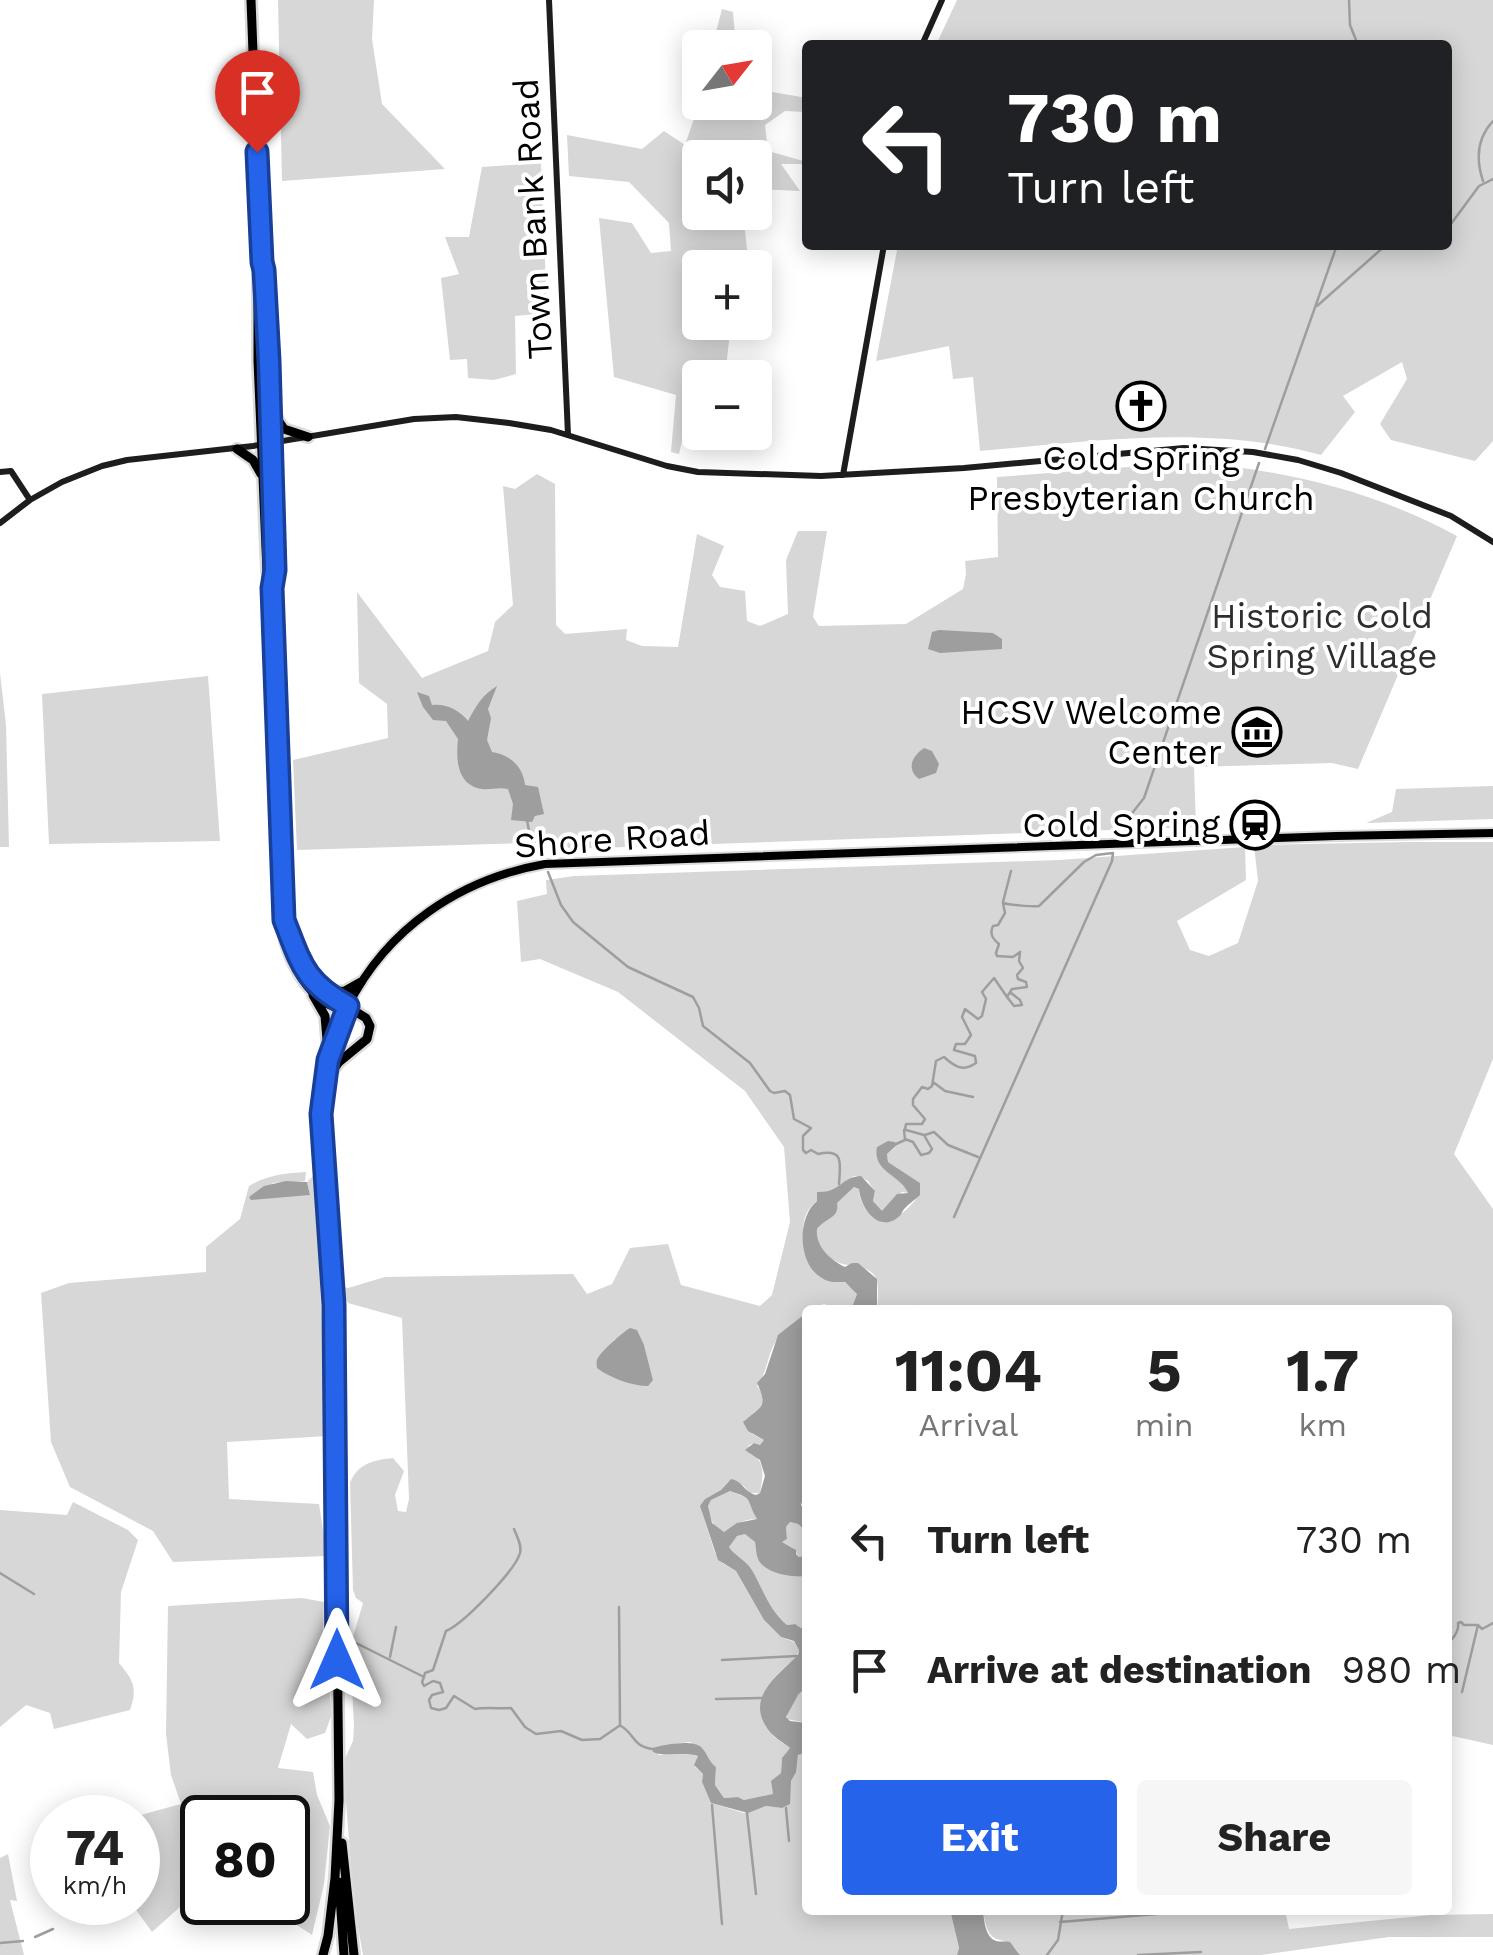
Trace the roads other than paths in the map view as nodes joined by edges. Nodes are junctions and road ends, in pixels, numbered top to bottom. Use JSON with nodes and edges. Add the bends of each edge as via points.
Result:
{"nodes":[{"id":1,"x":252,"y":0,"type":"edge"},
{"id":2,"x":548,"y":0,"type":"edge"},
{"id":3,"x":942,"y":0,"type":"edge"},
{"id":4,"x":924,"y":40,"type":"edge"},
{"id":5,"x":883,"y":250,"type":"edge"},
{"id":6,"x":262,"y":262,"type":"junction"},
{"id":7,"x":271,"y":409,"type":"junction"},
{"id":8,"x":568,"y":435,"type":"junction"},
{"id":9,"x":308,"y":437,"type":"junction"},
{"id":10,"x":267,"y":444,"type":"junction"},
{"id":11,"x":237,"y":449,"type":"junction"},
{"id":12,"x":0,"y":472,"type":"edge"},
{"id":13,"x":843,"y":476,"type":"junction"},
{"id":14,"x":263,"y":477,"type":"junction"},
{"id":15,"x":30,"y":500,"type":"junction"},
{"id":16,"x":0,"y":523,"type":"edge"},
{"id":17,"x":1493,"y":542,"type":"edge"},
{"id":18,"x":272,"y":588,"type":"junction"},
{"id":19,"x":1493,"y":833,"type":"edge"},
{"id":20,"x":284,"y":920,"type":"junction"},
{"id":21,"x":361,"y":982,"type":"junction"},
{"id":22,"x":306,"y":984,"type":"junction"},
{"id":23,"x":326,"y":992,"type":"junction"},
{"id":24,"x":348,"y":1006,"type":"junction"},
{"id":25,"x":328,"y":1060,"type":"junction"},
{"id":26,"x":323,"y":1086,"type":"junction"},
{"id":27,"x":338,"y":1800,"type":"junction"},
{"id":28,"x":337,"y":1849,"type":"junction"},
{"id":29,"x":323,"y":1955,"type":"edge"},
{"id":30,"x":344,"y":1955,"type":"edge"},
{"id":31,"x":354,"y":1955,"type":"edge"}],
"edges":[{"from":1,"to":6,"type":"highway"},
{"from":2,"to":8,"type":"street","name":"Town Bank Road"},
{"from":3,"to":4,"type":"street"},
{"from":5,"to":13,"type":"street"},
{"from":6,"to":7,"type":"highway"},
{"from":6,"to":10,"type":"highway","via":[[258,361]]},
{"from":7,"to":9,"type":"highway","via":[[284,429]]},
{"from":7,"to":10,"type":"highway"},
{"from":8,"to":9,"type":"street","via":[[456,417]]},
{"from":8,"to":13,"type":"street","via":[[682,469]]},
{"from":9,"to":10,"type":"street"},
{"from":10,"to":11,"type":"street"},
{"from":10,"to":14,"type":"highway"},
{"from":10,"to":18,"type":"highway"},
{"from":11,"to":14,"type":"highway"},
{"from":11,"to":15,"type":"street","via":[[102,466]]},
{"from":12,"to":15,"type":"street","via":[[11,471]]},
{"from":13,"to":17,"type":"street","via":[[1184,448],[1253,452],[1342,473],[1451,516]]},
{"from":14,"to":18,"type":"highway"},
{"from":15,"to":16,"type":"street"},
{"from":18,"to":20,"type":"highway"},
{"from":19,"to":21,"type":"main road","name":"Shore Road","via":[[546,864],[493,877],[440,903],[395,940]]},
{"from":20,"to":22,"type":"highway","via":[[287,951]]},
{"from":20,"to":23,"type":"highway","via":[[302,964]]},
{"from":21,"to":23,"type":"highway"},
{"from":21,"to":24,"type":"main road","name":"Shore Road"},
{"from":22,"to":24,"type":"highway","via":[[332,1006]]},
{"from":22,"to":25,"type":"highway","via":[[325,1016]]},
{"from":23,"to":24,"type":"highway"},
{"from":24,"to":25,"type":"highway","name":"Shore Road"},
{"from":24,"to":26,"type":"highway","via":[[366,1018],[369,1035]]},
{"from":25,"to":26,"type":"highway","name":"Shore Road"},
{"from":26,"to":27,"type":"highway","name":"Shore Road","via":[[334,1318]]},
{"from":27,"to":28,"type":"highway","name":"Shore Road"},
{"from":27,"to":31,"type":"highway","name":"Shore Road"},
{"from":28,"to":29,"type":"highway"},
{"from":28,"to":30,"type":"highway"}]}
